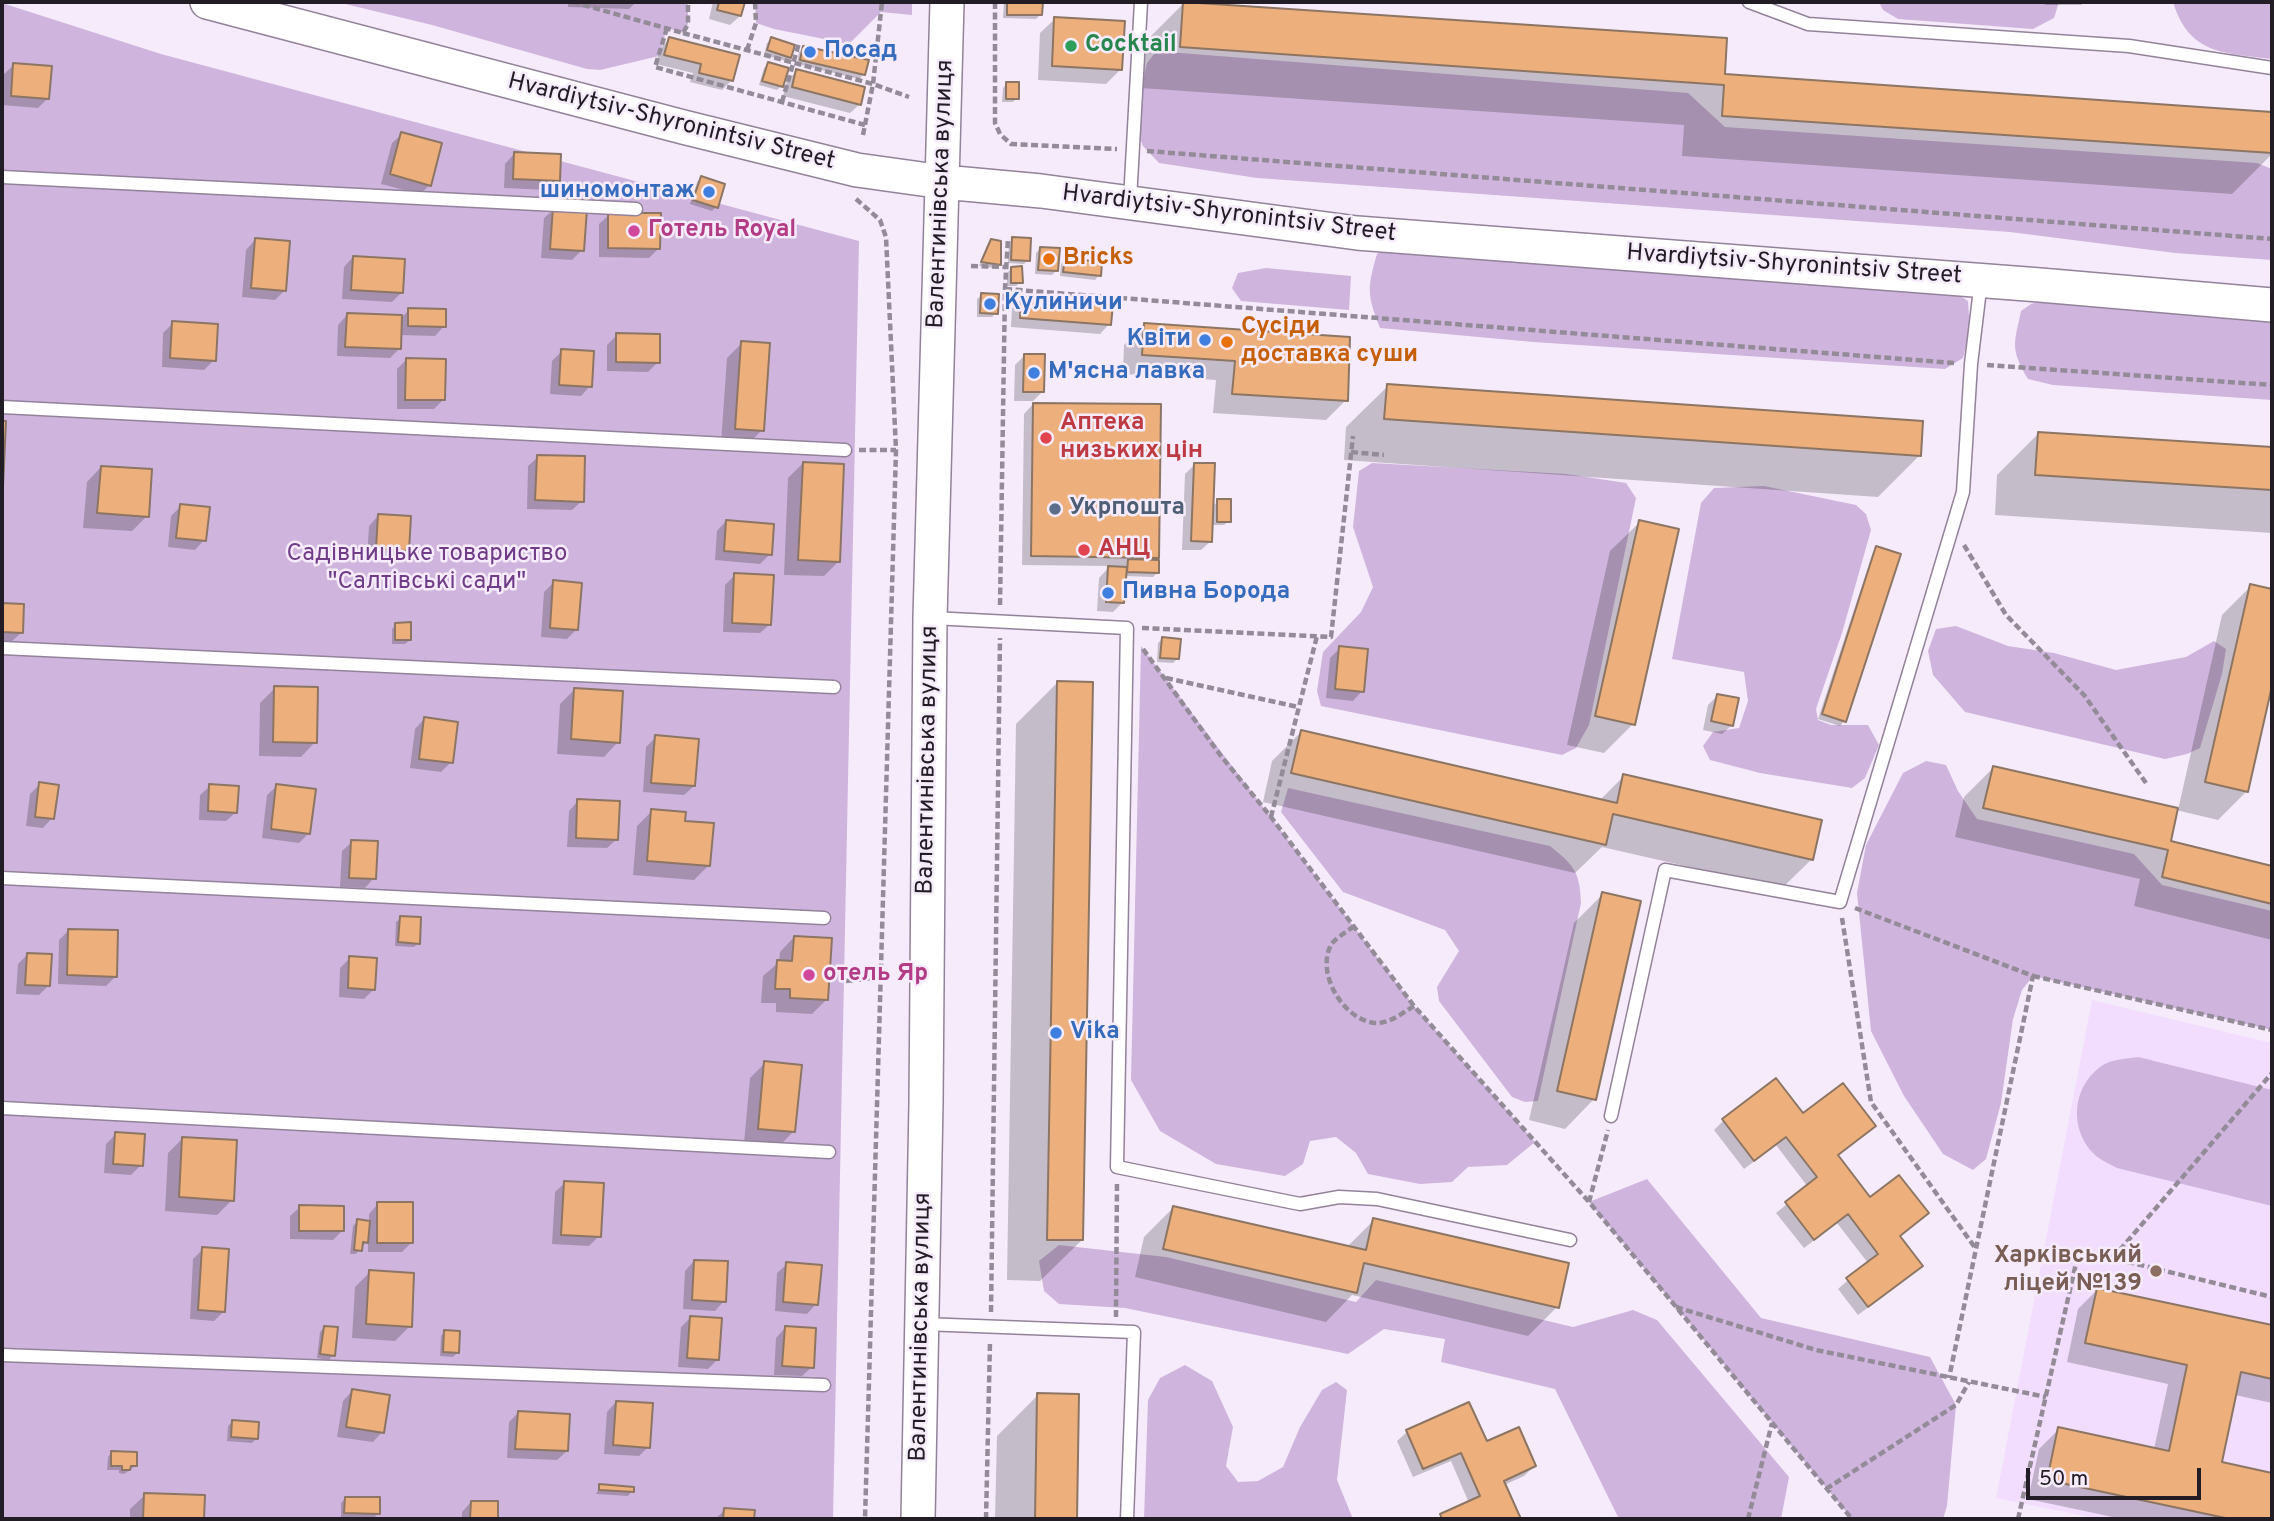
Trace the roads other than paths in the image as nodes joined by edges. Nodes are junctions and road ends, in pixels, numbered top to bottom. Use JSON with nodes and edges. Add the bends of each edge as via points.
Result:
{"nodes":[{"id":1,"x":206,"y":2,"type":"edge"},
{"id":2,"x":947,"y":2,"type":"edge"},
{"id":3,"x":1140,"y":2,"type":"edge"},
{"id":4,"x":1749,"y":2,"type":"edge"},
{"id":5,"x":2272,"y":68,"type":"edge"},
{"id":6,"x":2,"y":177,"type":"edge"},
{"id":7,"x":943,"y":182,"type":"junction"},
{"id":8,"x":1130,"y":204,"type":"junction"},
{"id":9,"x":636,"y":209,"type":"dead end"},
{"id":10,"x":1981,"y":281,"type":"junction"},
{"id":11,"x":2272,"y":305,"type":"edge"},
{"id":12,"x":2,"y":407,"type":"edge"},
{"id":13,"x":845,"y":450,"type":"road end"},
{"id":14,"x":930,"y":618,"type":"junction"},
{"id":15,"x":2,"y":648,"type":"edge"},
{"id":16,"x":834,"y":687,"type":"dead end"},
{"id":17,"x":2,"y":878,"type":"edge"},
{"id":18,"x":824,"y":918,"type":"dead end"},
{"id":19,"x":2,"y":1108,"type":"edge"},
{"id":20,"x":1611,"y":1116,"type":"road end"},
{"id":21,"x":829,"y":1152,"type":"dead end"},
{"id":22,"x":1570,"y":1240,"type":"dead end"},
{"id":23,"x":922,"y":1324,"type":"junction"},
{"id":24,"x":2,"y":1355,"type":"edge"},
{"id":25,"x":824,"y":1385,"type":"dead end"},
{"id":26,"x":918,"y":1519,"type":"edge"},
{"id":27,"x":1127,"y":1519,"type":"edge"}],
"edges":[{"from":1,"to":7,"type":"main road","name":"Hvardiytsiv-Shyronintsiv Street","via":[[744,143],[857,170]]},
{"from":2,"to":7,"type":"main road","name":"Валентинівська вулиця"},
{"from":3,"to":8,"type":"lane"},
{"from":4,"to":5,"type":"lane","via":[[1808,24],[2129,46]]},
{"from":6,"to":9,"type":"lane"},
{"from":7,"to":8,"type":"main road","name":"Hvardiytsiv-Shyronintsiv Street"},
{"from":7,"to":14,"type":"main road","name":"Валентинівська вулиця"},
{"from":8,"to":10,"type":"main road","name":"Hvardiytsiv-Shyronintsiv Street","via":[[1357,233]]},
{"from":10,"to":11,"type":"main road","name":"Hvardiytsiv-Shyronintsiv Street"},
{"from":10,"to":20,"type":"lane","via":[[1963,492],[1840,902],[1665,870]]},
{"from":12,"to":13,"type":"lane"},
{"from":14,"to":22,"type":"lane","via":[[1127,628],[1117,1167],[1300,1204],[1339,1197],[1377,1199]]},
{"from":14,"to":23,"type":"main road","name":"Валентинівська вулиця"},
{"from":15,"to":16,"type":"lane"},
{"from":17,"to":18,"type":"lane"},
{"from":19,"to":21,"type":"lane"},
{"from":23,"to":26,"type":"main road","name":"Валентинівська вулиця"},
{"from":23,"to":27,"type":"lane","via":[[1134,1332]]},
{"from":24,"to":25,"type":"lane"}]}
